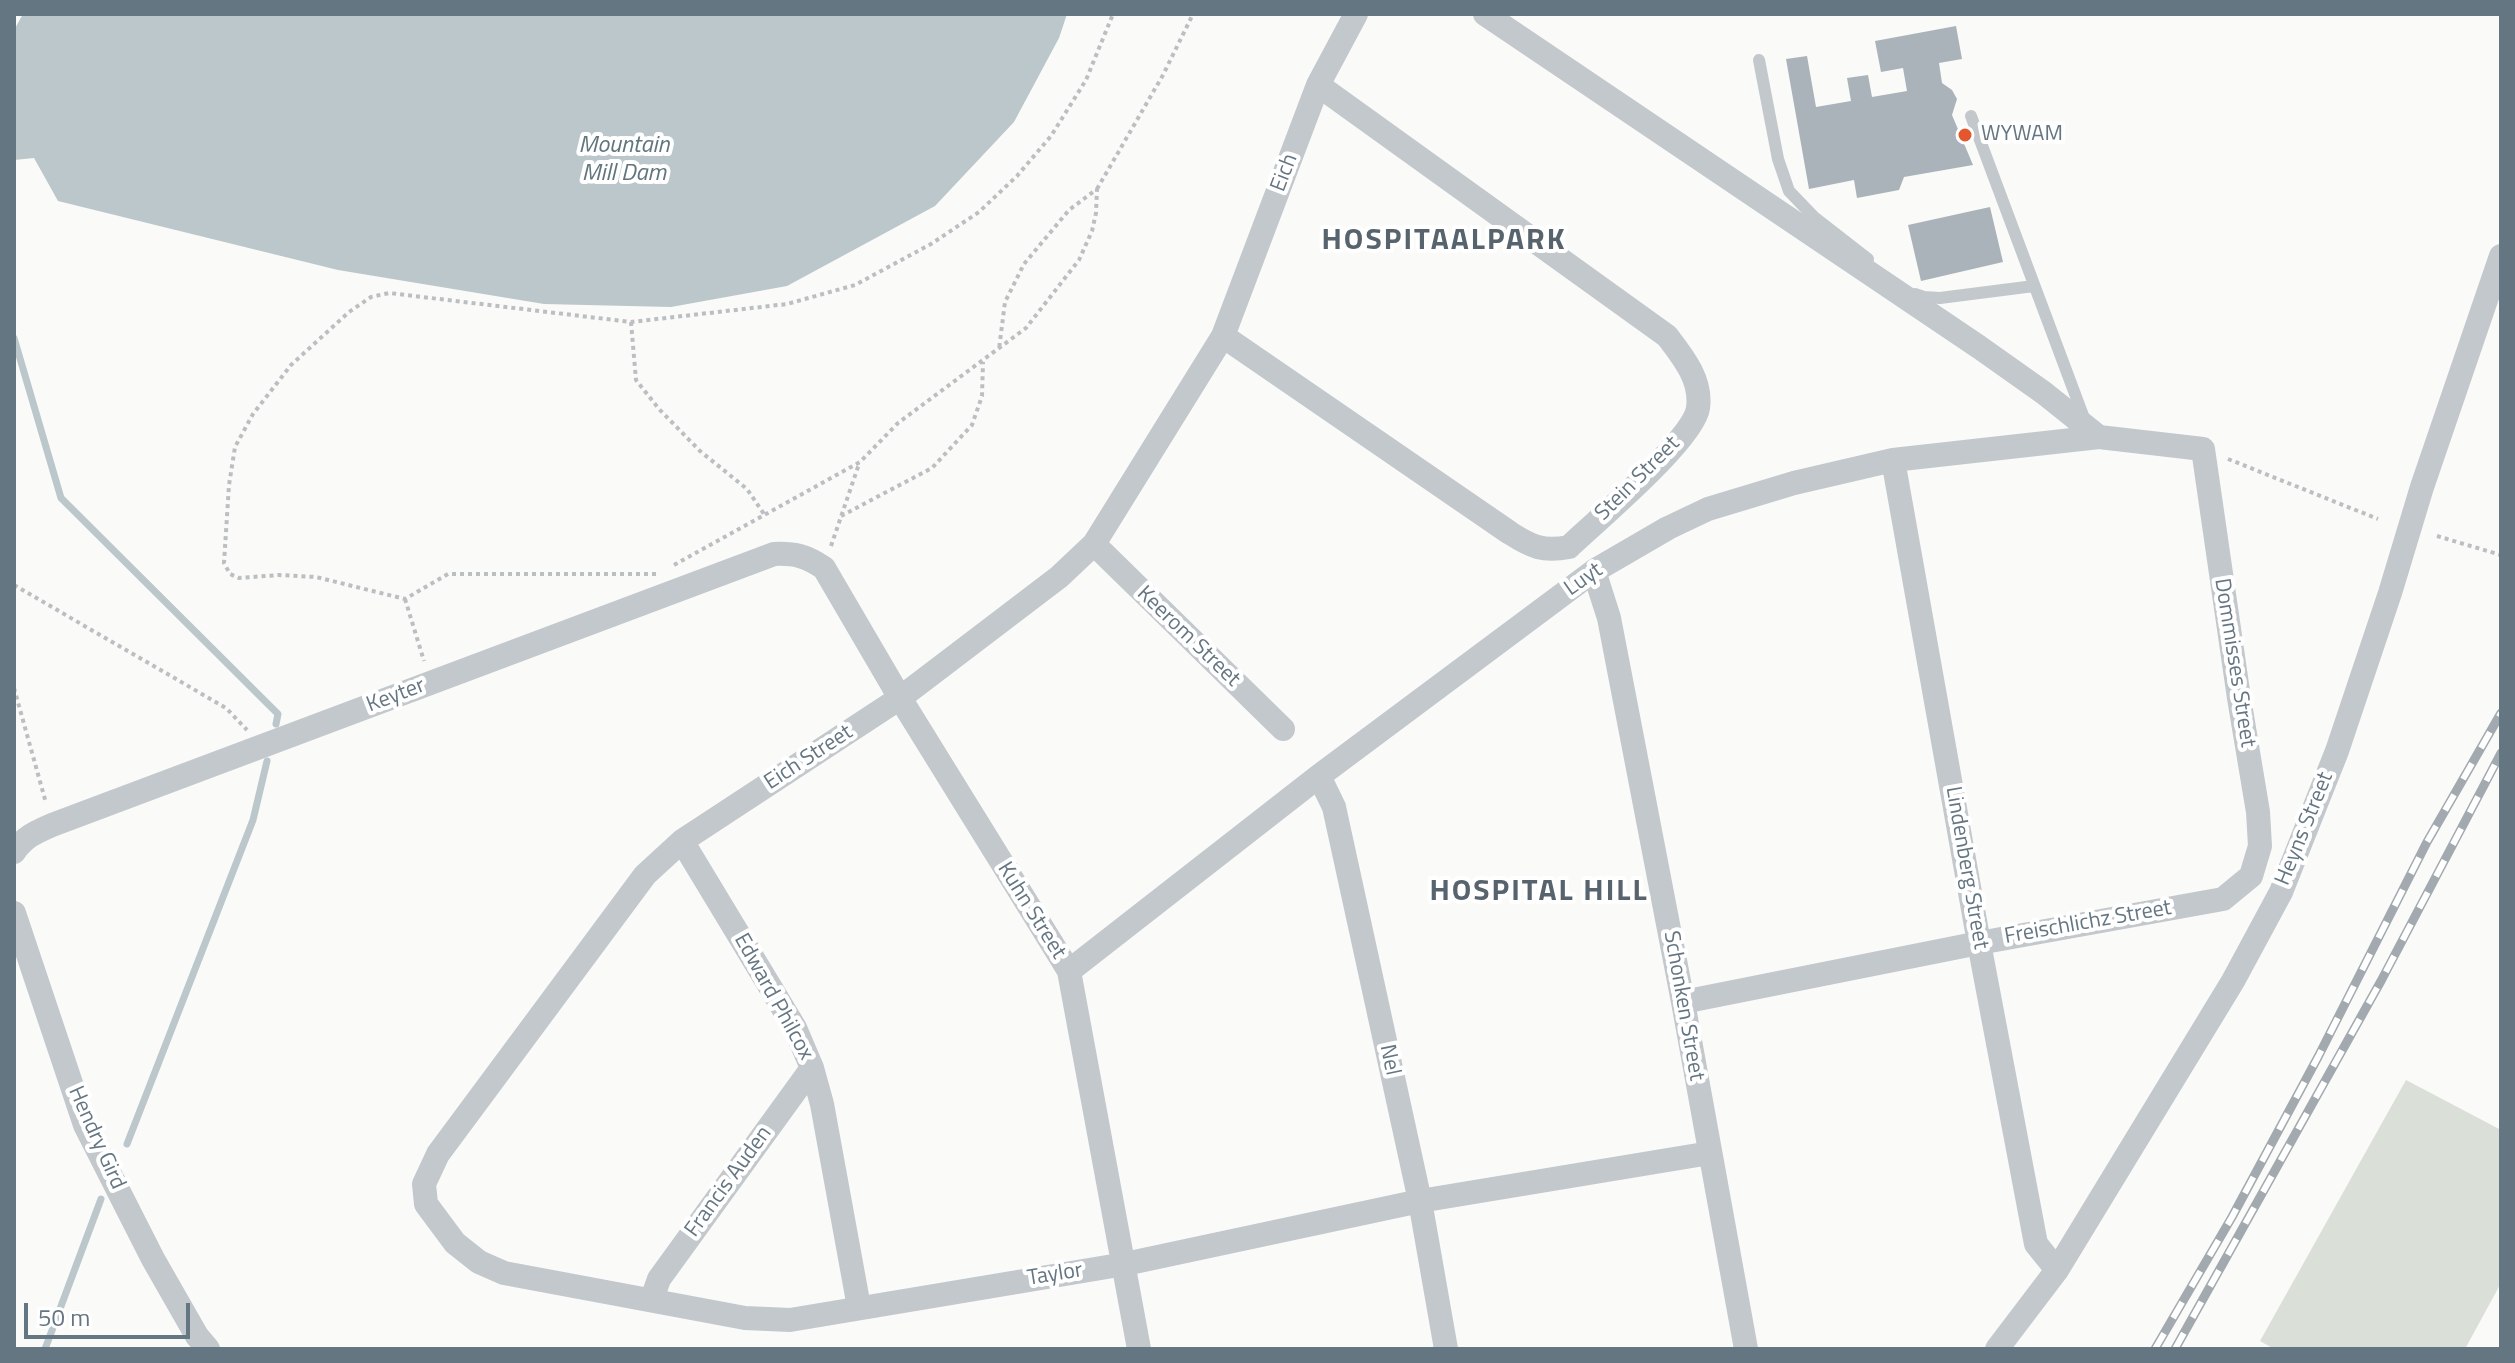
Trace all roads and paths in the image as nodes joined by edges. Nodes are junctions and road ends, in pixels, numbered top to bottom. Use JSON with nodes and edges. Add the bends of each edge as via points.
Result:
{"nodes":[{"id":1,"x":1113,"y":14,"type":"edge"},
{"id":2,"x":1193,"y":14,"type":"edge"},
{"id":3,"x":1356,"y":14,"type":"edge"},
{"id":4,"x":1485,"y":14,"type":"edge"},
{"id":5,"x":1759,"y":60,"type":"dead end"},
{"id":6,"x":1318,"y":85,"type":"junction"},
{"id":7,"x":1971,"y":116,"type":"dead end"},
{"id":8,"x":1097,"y":189,"type":"junction"},
{"id":9,"x":2501,"y":256,"type":"edge"},
{"id":10,"x":2034,"y":286,"type":"junction"},
{"id":11,"x":631,"y":322,"type":"junction"},
{"id":12,"x":1223,"y":336,"type":"junction"},
{"id":13,"x":999,"y":349,"type":"junction"},
{"id":14,"x":983,"y":361,"type":"junction"},
{"id":15,"x":2093,"y":433,"type":"junction"},
{"id":16,"x":2203,"y":449,"type":"junction"},
{"id":17,"x":1893,"y":460,"type":"junction"},
{"id":18,"x":860,"y":462,"type":"junction"},
{"id":19,"x":764,"y":514,"type":"junction"},
{"id":20,"x":841,"y":516,"type":"junction"},
{"id":21,"x":2378,"y":519,"type":"dead end"},
{"id":22,"x":2437,"y":536,"type":"dead end"},
{"id":23,"x":1094,"y":544,"type":"junction"},
{"id":24,"x":2501,"y":555,"type":"edge"},
{"id":25,"x":824,"y":568,"type":"junction"},
{"id":26,"x":666,"y":570,"type":"dead end"},
{"id":27,"x":1594,"y":571,"type":"junction"},
{"id":28,"x":652,"y":583,"type":"dead end"},
{"id":29,"x":14,"y":585,"type":"edge"},
{"id":30,"x":405,"y":599,"type":"junction"},
{"id":31,"x":431,"y":683,"type":"junction"},
{"id":32,"x":14,"y":688,"type":"edge"},
{"id":33,"x":900,"y":698,"type":"junction"},
{"id":34,"x":1283,"y":729,"type":"dead end"},
{"id":35,"x":263,"y":746,"type":"junction"},
{"id":36,"x":1319,"y":776,"type":"junction"},
{"id":37,"x":52,"y":825,"type":"junction"},
{"id":38,"x":682,"y":841,"type":"junction"},
{"id":39,"x":18,"y":847,"type":"edge"},
{"id":40,"x":2251,"y":876,"type":"joint"},
{"id":41,"x":14,"y":913,"type":"edge"},
{"id":42,"x":1979,"y":943,"type":"junction"},
{"id":43,"x":1069,"y":971,"type":"junction"},
{"id":44,"x":1683,"y":1002,"type":"junction"},
{"id":45,"x":812,"y":1068,"type":"junction"},
{"id":46,"x":1710,"y":1153,"type":"junction"},
{"id":47,"x":1420,"y":1201,"type":"junction"},
{"id":48,"x":426,"y":1204,"type":"joint"},
{"id":49,"x":1125,"y":1264,"type":"junction"},
{"id":50,"x":2057,"y":1270,"type":"junction"},
{"id":51,"x":652,"y":1299,"type":"junction"},
{"id":52,"x":859,"y":1307,"type":"junction"},
{"id":53,"x":208,"y":1349,"type":"edge"},
{"id":54,"x":1139,"y":1349,"type":"edge"},
{"id":55,"x":1446,"y":1349,"type":"edge"},
{"id":56,"x":1746,"y":1349,"type":"edge"},
{"id":57,"x":1997,"y":1349,"type":"edge"}],
"edges":[{"from":1,"to":11,"type":"path","via":[[1086,80],[1051,136],[979,212],[931,244],[855,285],[787,304]]},
{"from":2,"to":8,"type":"path"},
{"from":3,"to":6,"type":"street","name":"Eich"},
{"from":4,"to":15,"type":"street","via":[[1979,347]]},
{"from":5,"to":10,"type":"lane","via":[[1785,182],[1814,217],[1906,289],[1924,297]]},
{"from":6,"to":12,"type":"street","name":"Eich"},
{"from":6,"to":12,"type":"street","name":"Stein Street","via":[[1667,336],[1697,384],[1698,410],[1677,443],[1569,547],[1551,551],[1510,533]]},
{"from":7,"to":10,"type":"lane"},
{"from":8,"to":13,"type":"path","via":[[1092,231],[1079,260],[1026,328]]},
{"from":8,"to":13,"type":"path","via":[[1069,210],[1024,264],[1005,302]]},
{"from":9,"to":50,"type":"street","name":"Heyns Street","via":[[2337,751],[2281,892]]},
{"from":10,"to":15,"type":"lane"},
{"from":11,"to":19,"type":"path","via":[[636,380],[700,451],[747,489]]},
{"from":11,"to":30,"type":"path","via":[[389,293],[371,297],[349,312],[291,365],[235,447],[226,569],[239,578],[316,577]]},
{"from":12,"to":23,"type":"street","name":"Eich Street"},
{"from":13,"to":14,"type":"path"},
{"from":14,"to":18,"type":"path","via":[[898,423]]},
{"from":14,"to":20,"type":"path","via":[[982,396],[972,425],[932,468]]},
{"from":15,"to":16,"type":"street","name":"Luyt"},
{"from":15,"to":17,"type":"street","name":"Luyt"},
{"from":16,"to":21,"type":"path"},
{"from":16,"to":40,"type":"street","name":"Dommisses Street","via":[[2258,812],[2260,846]]},
{"from":17,"to":27,"type":"street","name":"Luyt","via":[[1708,509]]},
{"from":17,"to":42,"type":"street","name":"Lindenberg Street"},
{"from":18,"to":19,"type":"path"},
{"from":18,"to":20,"type":"path"},
{"from":19,"to":26,"type":"path"},
{"from":20,"to":25,"type":"path"},
{"from":22,"to":24,"type":"path"},
{"from":23,"to":33,"type":"street","name":"Eich Street","via":[[1059,577]]},
{"from":23,"to":34,"type":"street","name":"Keerom Street"},
{"from":25,"to":31,"type":"street","name":"Keyter","via":[[807,556],[774,554]]},
{"from":25,"to":33,"type":"street","name":"Kuhn Street"},
{"from":27,"to":36,"type":"street","name":"Luyt"},
{"from":27,"to":44,"type":"street","name":"Schonken Street","via":[[1609,618]]},
{"from":28,"to":30,"type":"path","via":[[662,574],[448,574]]},
{"from":29,"to":35,"type":"path","via":[[226,708]]},
{"from":30,"to":31,"type":"path"},
{"from":31,"to":35,"type":"street","name":"Keyter"},
{"from":32,"to":37,"type":"path"},
{"from":33,"to":38,"type":"street","name":"Eich Street"},
{"from":33,"to":43,"type":"street","name":"Kuhn Street"},
{"from":35,"to":37,"type":"street","name":"Keyter"},
{"from":36,"to":43,"type":"street","name":"Luyt"},
{"from":36,"to":47,"type":"street","name":"Nel","via":[[1334,807]]},
{"from":37,"to":39,"type":"street","name":"Keyter"},
{"from":38,"to":45,"type":"street","name":"Edward Philcox","via":[[795,1028]]},
{"from":38,"to":48,"type":"street","name":"Eich Street","via":[[645,875],[438,1154],[424,1184]]},
{"from":40,"to":42,"type":"street","name":"Freischlichz Street","via":[[2223,899]]},
{"from":41,"to":53,"type":"street","name":"Hendry Gird","via":[[85,1125],[153,1259]]},
{"from":42,"to":44,"type":"street","name":"Freischlichz Street"},
{"from":42,"to":50,"type":"street","name":"Lindenberg Street","via":[[2036,1244]]},
{"from":43,"to":49,"type":"street","name":"Kuhn Street"},
{"from":44,"to":46,"type":"street","name":"Schonken Street"},
{"from":45,"to":51,"type":"street","name":"Francis Auden","via":[[659,1279]]},
{"from":45,"to":52,"type":"street","name":"Edward Philcox"},
{"from":46,"to":47,"type":"street","name":"Taylor"},
{"from":46,"to":56,"type":"street","name":"Schonken Street"},
{"from":47,"to":49,"type":"street","name":"Taylor"},
{"from":47,"to":55,"type":"street","name":"Nel"},
{"from":48,"to":51,"type":"street","name":"Taylor","via":[[455,1243],[491,1268]]},
{"from":49,"to":52,"type":"street","name":"Taylor"},
{"from":49,"to":54,"type":"street","name":"Kuhn Street"},
{"from":50,"to":57,"type":"street","name":"Heyns Street"},
{"from":51,"to":52,"type":"street","name":"Taylor","via":[[745,1318],[790,1320]]}]}
